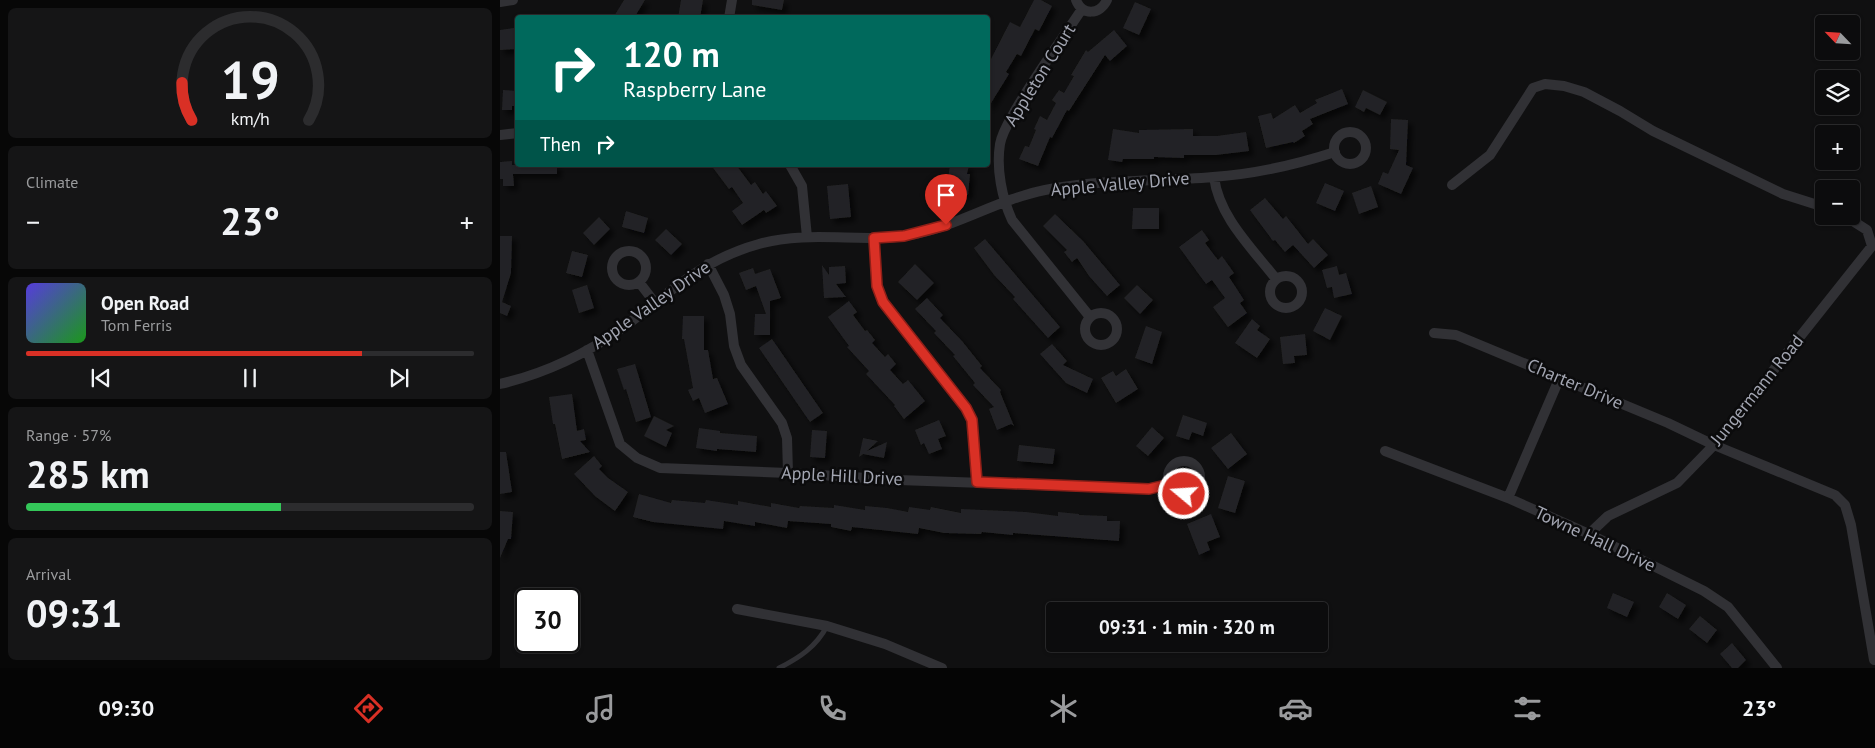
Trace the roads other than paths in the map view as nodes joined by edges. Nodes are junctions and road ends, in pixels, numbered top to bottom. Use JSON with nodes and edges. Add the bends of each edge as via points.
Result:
{"nodes":[{"id":1,"x":513,"y":0,"type":"edge"},
{"id":2,"x":732,"y":0,"type":"edge"},
{"id":3,"x":1076,"y":0,"type":"edge"},
{"id":4,"x":1107,"y":0,"type":"edge"},
{"id":5,"x":500,"y":2,"type":"edge"},
{"id":6,"x":1082,"y":9,"type":"junction"},
{"id":7,"x":730,"y":15,"type":"edge"},
{"id":8,"x":515,"y":133,"type":"edge"},
{"id":9,"x":500,"y":135,"type":"edge"},
{"id":10,"x":1335,"y":152,"type":"dead end"},
{"id":11,"x":791,"y":167,"type":"edge"},
{"id":12,"x":1214,"y":177,"type":"junction"},
{"id":13,"x":1452,"y":185,"type":"dead end"},
{"id":14,"x":1004,"y":202,"type":"junction"},
{"id":15,"x":1815,"y":204,"type":"edge"},
{"id":16,"x":1859,"y":225,"type":"edge"},
{"id":17,"x":806,"y":237,"type":"junction"},
{"id":18,"x":874,"y":238,"type":"junction"},
{"id":19,"x":708,"y":264,"type":"junction"},
{"id":20,"x":1276,"y":278,"type":"dead end"},
{"id":21,"x":639,"y":282,"type":"dead end"},
{"id":22,"x":655,"y":303,"type":"junction"},
{"id":23,"x":1090,"y":317,"type":"dead end"},
{"id":24,"x":1434,"y":333,"type":"dead end"},
{"id":25,"x":587,"y":350,"type":"junction"},
{"id":26,"x":1560,"y":377,"type":"junction"},
{"id":27,"x":500,"y":384,"type":"edge"},
{"id":28,"x":1714,"y":445,"type":"junction"},
{"id":29,"x":1385,"y":451,"type":"dead end"},
{"id":30,"x":788,"y":473,"type":"junction"},
{"id":31,"x":977,"y":482,"type":"junction"},
{"id":32,"x":1170,"y":484,"type":"dead end"},
{"id":33,"x":1508,"y":498,"type":"junction"},
{"id":34,"x":1589,"y":534,"type":"junction"},
{"id":35,"x":737,"y":609,"type":"dead end"},
{"id":36,"x":827,"y":626,"type":"junction"},
{"id":37,"x":1875,"y":659,"type":"edge"},
{"id":38,"x":779,"y":668,"type":"edge"},
{"id":39,"x":942,"y":668,"type":"edge"},
{"id":40,"x":1777,"y":668,"type":"edge"},
{"id":41,"x":1870,"y":668,"type":"edge"}],
"edges":[{"from":1,"to":5,"type":"street"},
{"from":2,"to":7,"type":"street"},
{"from":3,"to":6,"type":"street","name":"Appleton Court"},
{"from":4,"to":6,"type":"street","name":"Appleton Court","via":[[1099,10]]},
{"from":6,"to":14,"type":"street","name":"Appleton Court","via":[[1023,98],[1002,138],[999,158]]},
{"from":8,"to":9,"type":"street"},
{"from":10,"to":12,"type":"street","name":"Apple Valley Drive","via":[[1281,168]]},
{"from":11,"to":17,"type":"street","via":[[802,186]]},
{"from":12,"to":14,"type":"street","name":"Apple Valley Drive","via":[[1080,185],[1036,192]]},
{"from":12,"to":20,"type":"street","via":[[1225,212]]},
{"from":13,"to":15,"type":"street","via":[[1490,155],[1533,88],[1545,84],[1584,92],[1653,131],[1774,190]]},
{"from":14,"to":18,"type":"street","name":"Apple Valley Drive","via":[[932,230]]},
{"from":14,"to":23,"type":"street","via":[[1012,220]]},
{"from":16,"to":28,"type":"street","name":"Jungermann Road","via":[[1867,230],[1872,246]]},
{"from":17,"to":18,"type":"street","name":"Apple Valley Drive"},
{"from":17,"to":19,"type":"street","name":"Apple Valley Drive","via":[[760,244]]},
{"from":18,"to":31,"type":"street","via":[[877,286],[883,302],[972,420]]},
{"from":19,"to":22,"type":"street","name":"Apple Valley Drive"},
{"from":19,"to":30,"type":"street","via":[[724,295],[741,364],[782,423],[787,438]]},
{"from":21,"to":22,"type":"street"},
{"from":22,"to":25,"type":"street","name":"Apple Valley Drive"},
{"from":24,"to":26,"type":"street","name":"Charter Drive","via":[[1456,335]]},
{"from":25,"to":27,"type":"street","name":"Apple Valley Drive","via":[[540,372]]},
{"from":25,"to":30,"type":"street","name":"Apple Hill Drive","via":[[620,444],[637,458],[660,468]]},
{"from":26,"to":28,"type":"street","name":"Charter Drive"},
{"from":26,"to":33,"type":"street"},
{"from":28,"to":34,"type":"street","name":"Jungermann Road","via":[[1677,483],[1608,516]]},
{"from":28,"to":37,"type":"street","name":"Charter Drive","via":[[1835,495],[1845,505]]},
{"from":29,"to":33,"type":"street","name":"Towne Hall Drive"},
{"from":30,"to":31,"type":"street","name":"Apple Hill Drive"},
{"from":31,"to":32,"type":"street","name":"Apple Hill Drive","via":[[1149,489]]},
{"from":33,"to":34,"type":"street","name":"Towne Hall Drive"},
{"from":34,"to":40,"type":"street","name":"Towne Hall Drive","via":[[1704,591],[1728,608]]},
{"from":35,"to":36,"type":"street"},
{"from":36,"to":38,"type":"lane","via":[[821,638],[800,657]]},
{"from":36,"to":39,"type":"street","via":[[885,644]]},
{"from":37,"to":41,"type":"street"}]}
